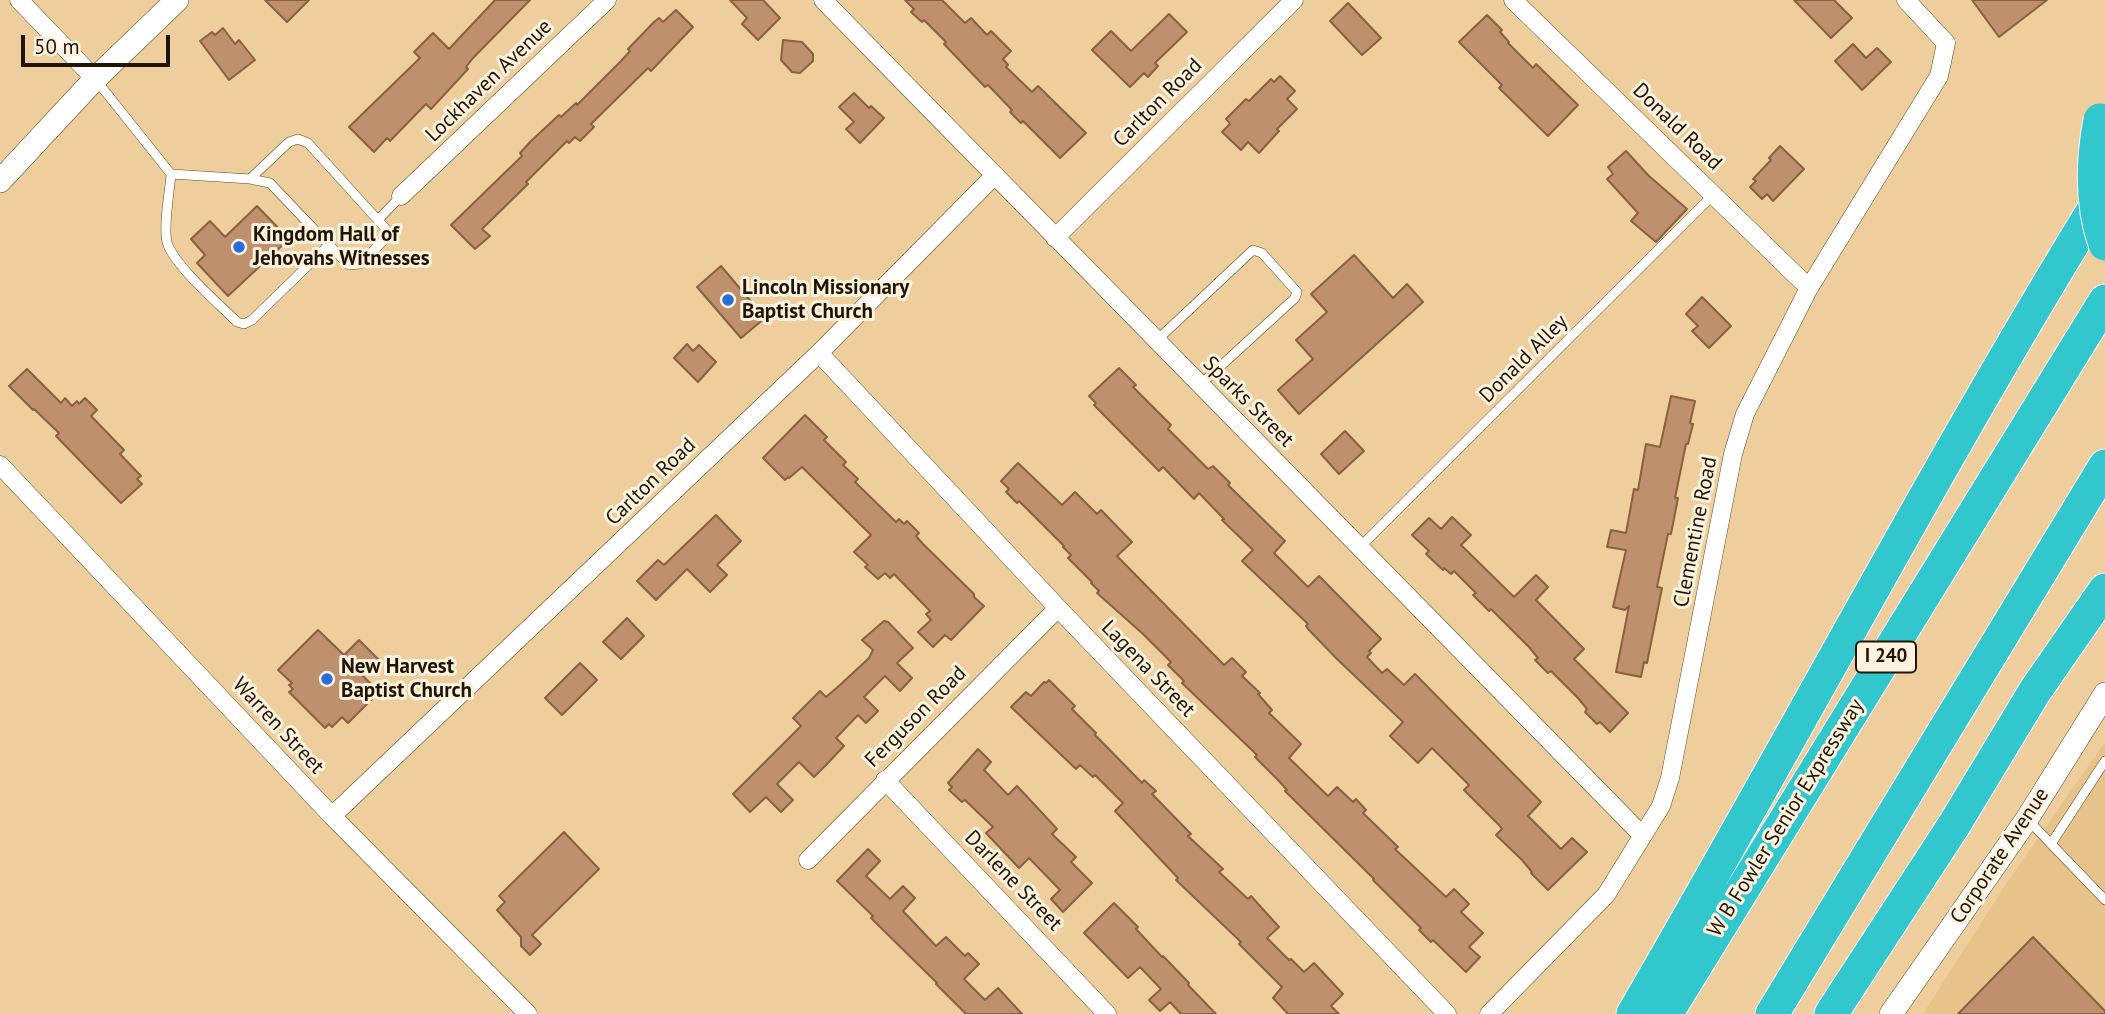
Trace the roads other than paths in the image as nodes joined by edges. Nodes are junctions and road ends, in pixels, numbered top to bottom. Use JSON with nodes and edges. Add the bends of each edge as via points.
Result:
{"nodes":[{"id":1,"x":19,"y":0,"type":"edge"},
{"id":2,"x":177,"y":0,"type":"edge"},
{"id":3,"x":607,"y":0,"type":"edge"},
{"id":4,"x":823,"y":0,"type":"edge"},
{"id":5,"x":1294,"y":0,"type":"edge"},
{"id":6,"x":1513,"y":0,"type":"edge"},
{"id":7,"x":1906,"y":0,"type":"edge"},
{"id":8,"x":95,"y":79,"type":"junction"},
{"id":9,"x":2102,"y":112,"type":"edge"},
{"id":10,"x":171,"y":174,"type":"junction"},
{"id":11,"x":995,"y":175,"type":"junction"},
{"id":12,"x":250,"y":179,"type":"junction"},
{"id":13,"x":0,"y":181,"type":"edge"},
{"id":14,"x":2105,"y":191,"type":"edge"},
{"id":15,"x":1713,"y":195,"type":"junction"},
{"id":16,"x":401,"y":196,"type":"joint"},
{"id":17,"x":378,"y":220,"type":"junction"},
{"id":18,"x":1055,"y":238,"type":"junction"},
{"id":19,"x":2105,"y":244,"type":"edge"},
{"id":20,"x":329,"y":245,"type":"junction"},
{"id":21,"x":1809,"y":288,"type":"junction"},
{"id":22,"x":2105,"y":301,"type":"edge"},
{"id":23,"x":1156,"y":341,"type":"junction"},
{"id":24,"x":818,"y":353,"type":"junction"},
{"id":25,"x":1200,"y":385,"type":"junction"},
{"id":26,"x":0,"y":465,"type":"edge"},
{"id":27,"x":2105,"y":466,"type":"edge"},
{"id":28,"x":1360,"y":547,"type":"junction"},
{"id":29,"x":2105,"y":590,"type":"edge"},
{"id":30,"x":1058,"y":608,"type":"junction"},
{"id":31,"x":2105,"y":694,"type":"edge"},
{"id":32,"x":2105,"y":761,"type":"edge"},
{"id":33,"x":885,"y":780,"type":"junction"},
{"id":34,"x":332,"y":816,"type":"junction"},
{"id":35,"x":2027,"y":819,"type":"junction"},
{"id":36,"x":1642,"y":835,"type":"junction"},
{"id":37,"x":2052,"y":844,"type":"junction"},
{"id":38,"x":808,"y":860,"type":"dead end"},
{"id":39,"x":2105,"y":900,"type":"edge"},
{"id":40,"x":1896,"y":1012,"type":"edge"},
{"id":41,"x":528,"y":1014,"type":"edge"},
{"id":42,"x":1107,"y":1014,"type":"edge"},
{"id":43,"x":1447,"y":1014,"type":"edge"},
{"id":44,"x":1489,"y":1014,"type":"edge"},
{"id":45,"x":1633,"y":1014,"type":"edge"},
{"id":46,"x":1666,"y":1014,"type":"edge"},
{"id":47,"x":1772,"y":1014,"type":"edge"},
{"id":48,"x":1831,"y":1014,"type":"edge"}],
"edges":[{"from":1,"to":8,"type":"street"},
{"from":2,"to":8,"type":"street"},
{"from":3,"to":16,"type":"street","name":"Lockhaven Avenue"},
{"from":4,"to":11,"type":"street","name":"Sparks Street"},
{"from":5,"to":18,"type":"street","name":"Carlton Road"},
{"from":6,"to":15,"type":"street","name":"Donald Road"},
{"from":7,"to":21,"type":"street","name":"Clementine Road","via":[[1945,43],[1939,76]]},
{"from":8,"to":10,"type":"lane"},
{"from":8,"to":13,"type":"street"},
{"from":9,"to":19,"type":"highway","bridge":true,"via":[[2094,183],[2097,221]]},
{"from":10,"to":12,"type":"lane"},
{"from":10,"to":20,"type":"lane","via":[[167,244],[180,264],[237,321],[253,320]]},
{"from":11,"to":18,"type":"street","name":"Sparks Street"},
{"from":11,"to":24,"type":"street","name":"Carlton Road"},
{"from":12,"to":17,"type":"lane","via":[[298,139],[308,143]]},
{"from":12,"to":20,"type":"lane","via":[[270,183]]},
{"from":14,"to":45,"type":"highway","via":[[1997,369]]},
{"from":15,"to":21,"type":"street","name":"Donald Road"},
{"from":15,"to":28,"type":"lane","name":"Donald Alley"},
{"from":16,"to":17,"type":"lane"},
{"from":17,"to":20,"type":"lane","via":[[386,229],[386,238],[360,264],[349,265]]},
{"from":18,"to":23,"type":"street","name":"Sparks Street"},
{"from":21,"to":36,"type":"street","name":"Clementine Road","via":[[1745,414],[1733,454],[1670,778],[1661,806]]},
{"from":22,"to":46,"type":"highway","name":"W B Fowler Senior Expressway","number":"I 240"},
{"from":23,"to":25,"type":"street","name":"Sparks Street"},
{"from":23,"to":25,"type":"lane","via":[[1253,250],[1262,253],[1297,292],[1295,298]]},
{"from":24,"to":30,"type":"street","name":"Lagena Street"},
{"from":24,"to":34,"type":"street","name":"Carlton Road"},
{"from":25,"to":28,"type":"street","name":"Sparks Street"},
{"from":26,"to":34,"type":"street","name":"Warren Street"},
{"from":27,"to":47,"type":"highway"},
{"from":28,"to":36,"type":"street","name":"Sparks Street"},
{"from":29,"to":48,"type":"highway","via":[[2035,691]]},
{"from":30,"to":33,"type":"street","name":"Ferguson Road"},
{"from":30,"to":43,"type":"street","name":"Lagena Street"},
{"from":31,"to":35,"type":"street","name":"Corporate Avenue"},
{"from":32,"to":37,"type":"lane"},
{"from":33,"to":38,"type":"street","name":"Ferguson Road"},
{"from":33,"to":42,"type":"street","name":"Darlene Street"},
{"from":34,"to":41,"type":"street","name":"Warren Street"},
{"from":35,"to":37,"type":"lane"},
{"from":35,"to":40,"type":"street","name":"Corporate Avenue"},
{"from":36,"to":44,"type":"street","name":"Clementine Road","via":[[1606,895]]},
{"from":37,"to":39,"type":"lane"}]}
